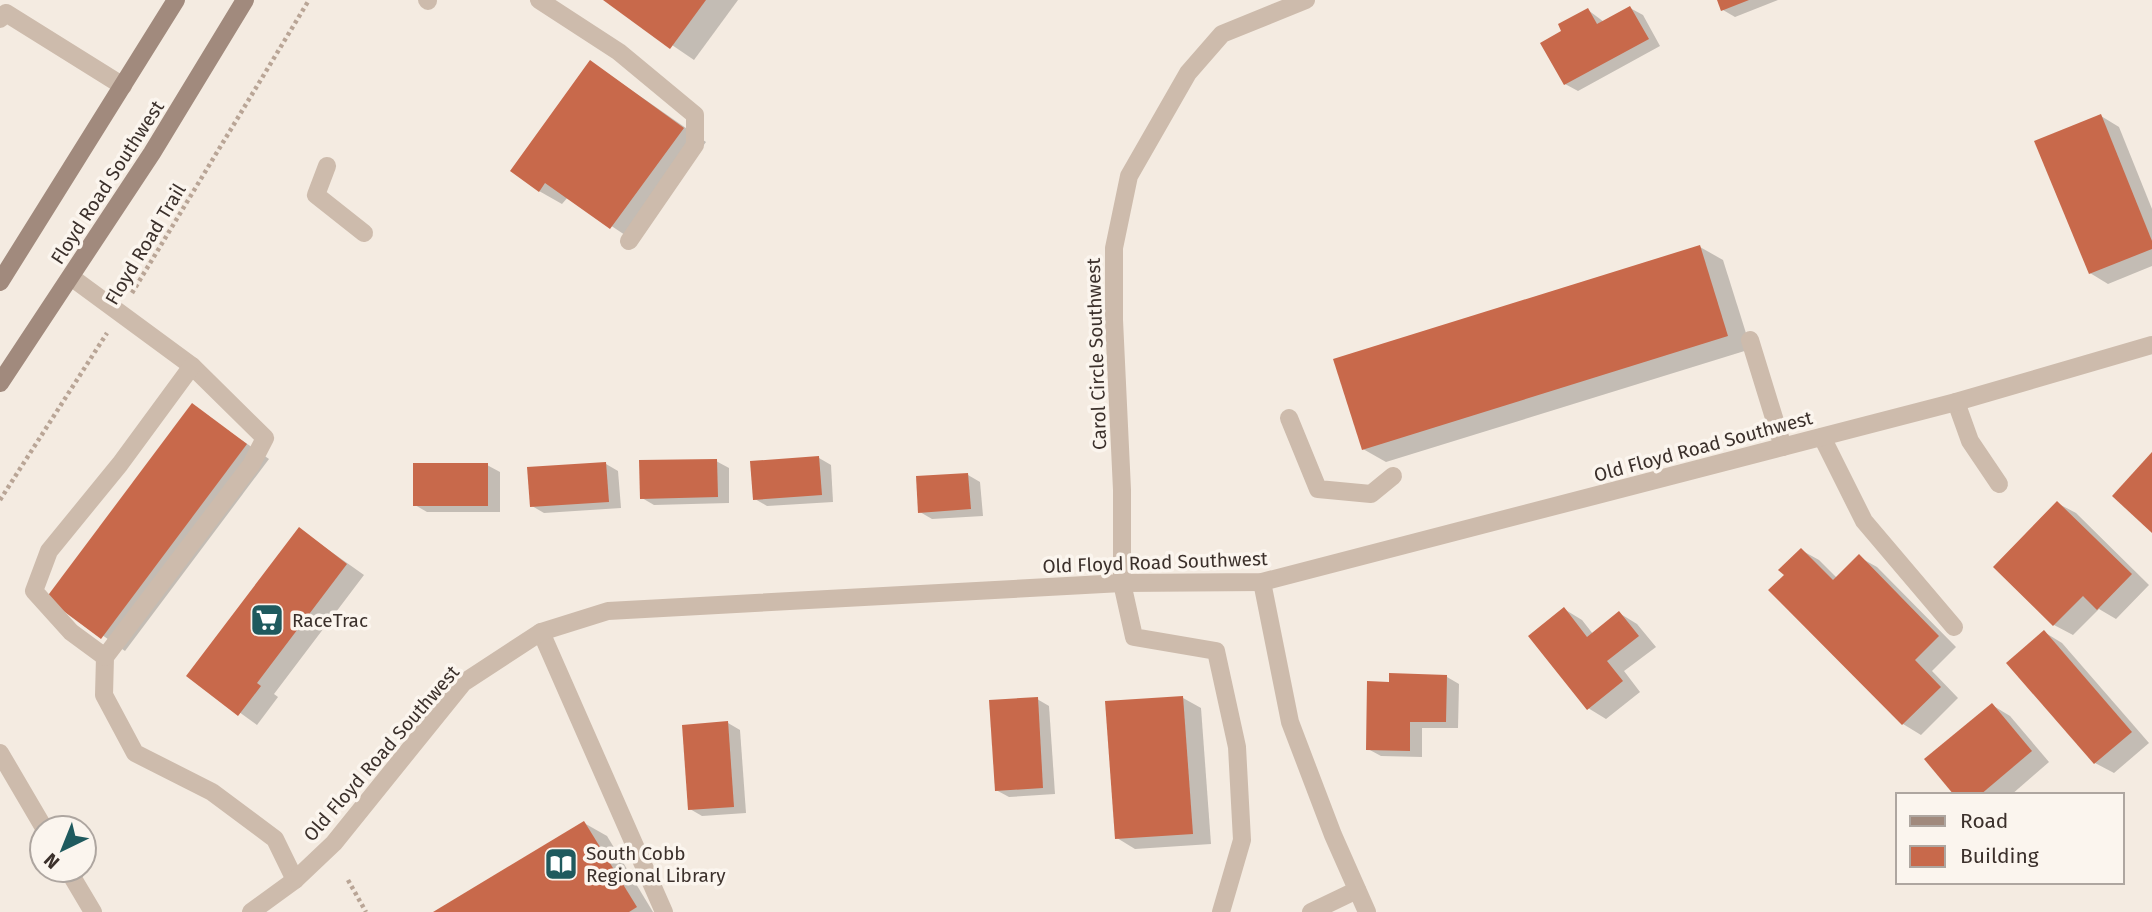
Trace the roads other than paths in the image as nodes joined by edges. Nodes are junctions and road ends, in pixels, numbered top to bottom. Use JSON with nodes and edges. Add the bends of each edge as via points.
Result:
{"nodes":[{"id":1,"x":176,"y":0,"type":"edge"},
{"id":2,"x":245,"y":0,"type":"edge"},
{"id":3,"x":539,"y":0,"type":"edge"},
{"id":4,"x":1306,"y":0,"type":"edge"},
{"id":5,"x":2,"y":12,"type":"edge"},
{"id":6,"x":123,"y":86,"type":"junction"},
{"id":7,"x":327,"y":166,"type":"dead end"},
{"id":8,"x":364,"y":233,"type":"dead end"},
{"id":9,"x":629,"y":241,"type":"dead end"},
{"id":10,"x":71,"y":277,"type":"junction"},
{"id":11,"x":0,"y":282,"type":"edge"},
{"id":12,"x":1750,"y":340,"type":"dead end"},
{"id":13,"x":2152,"y":345,"type":"edge"},
{"id":14,"x":191,"y":366,"type":"junction"},
{"id":15,"x":0,"y":383,"type":"edge"},
{"id":16,"x":1956,"y":402,"type":"junction"},
{"id":17,"x":1289,"y":418,"type":"dead end"},
{"id":18,"x":1822,"y":437,"type":"junction"},
{"id":19,"x":1783,"y":447,"type":"junction"},
{"id":20,"x":1393,"y":476,"type":"dead end"},
{"id":21,"x":1999,"y":484,"type":"dead end"},
{"id":22,"x":1262,"y":582,"type":"junction"},
{"id":23,"x":1122,"y":583,"type":"junction"},
{"id":24,"x":1954,"y":627,"type":"dead end"},
{"id":25,"x":541,"y":632,"type":"junction"},
{"id":26,"x":105,"y":657,"type":"junction"},
{"id":27,"x":0,"y":753,"type":"edge"},
{"id":28,"x":36,"y":814,"type":"edge"},
{"id":29,"x":295,"y":880,"type":"junction"},
{"id":30,"x":76,"y":884,"type":"edge"},
{"id":31,"x":1357,"y":890,"type":"junction"},
{"id":32,"x":93,"y":912,"type":"edge"},
{"id":33,"x":251,"y":912,"type":"edge"},
{"id":34,"x":664,"y":912,"type":"edge"},
{"id":35,"x":1221,"y":912,"type":"edge"},
{"id":36,"x":1311,"y":912,"type":"edge"},
{"id":37,"x":1367,"y":912,"type":"edge"}],
"edges":[{"from":1,"to":6,"type":"main road","name":"Floyd Road Southwest"},
{"from":2,"to":10,"type":"main road","name":"Floyd Road Southwest"},
{"from":3,"to":9,"type":"street","via":[[619,52],[695,116],[695,145]]},
{"from":4,"to":23,"type":"street","name":"Carol Circle Southwest","via":[[1222,34],[1188,73],[1129,176],[1114,248]]},
{"from":5,"to":6,"type":"street"},
{"from":6,"to":11,"type":"main road","name":"Floyd Road Southwest"},
{"from":7,"to":8,"type":"street","via":[[316,195]]},
{"from":10,"to":14,"type":"street"},
{"from":10,"to":15,"type":"main road","name":"Floyd Road Southwest"},
{"from":12,"to":19,"type":"street"},
{"from":13,"to":16,"type":"street","name":"Old Floyd Road Southwest"},
{"from":14,"to":26,"type":"street","via":[[120,464],[48,551],[34,591],[71,632]]},
{"from":14,"to":26,"type":"street","via":[[265,438],[251,466]]},
{"from":16,"to":18,"type":"street","name":"Old Floyd Road Southwest"},
{"from":16,"to":21,"type":"street","via":[[1970,441]]},
{"from":17,"to":20,"type":"street","via":[[1318,489],[1371,494]]},
{"from":18,"to":19,"type":"street","name":"Old Floyd Road Southwest"},
{"from":18,"to":24,"type":"street","via":[[1864,521]]},
{"from":19,"to":22,"type":"street","name":"Old Floyd Road Southwest"},
{"from":22,"to":23,"type":"street","name":"Old Floyd Road Southwest"},
{"from":22,"to":31,"type":"street","via":[[1290,722]]},
{"from":23,"to":25,"type":"street","name":"Old Floyd Road Southwest","via":[[608,611]]},
{"from":23,"to":35,"type":"street","name":"Carol Circle Southwest","via":[[1134,637],[1216,652],[1237,747],[1242,840]]},
{"from":25,"to":29,"type":"street","name":"Old Floyd Road Southwest","via":[[463,683],[334,843]]},
{"from":25,"to":34,"type":"street"},
{"from":26,"to":29,"type":"street","via":[[104,695],[135,753],[212,792],[275,839]]},
{"from":27,"to":28,"type":"street"},
{"from":29,"to":33,"type":"street","name":"Old Floyd Road Southwest"},
{"from":30,"to":32,"type":"street"},
{"from":31,"to":36,"type":"street"},
{"from":31,"to":37,"type":"street"}]}
